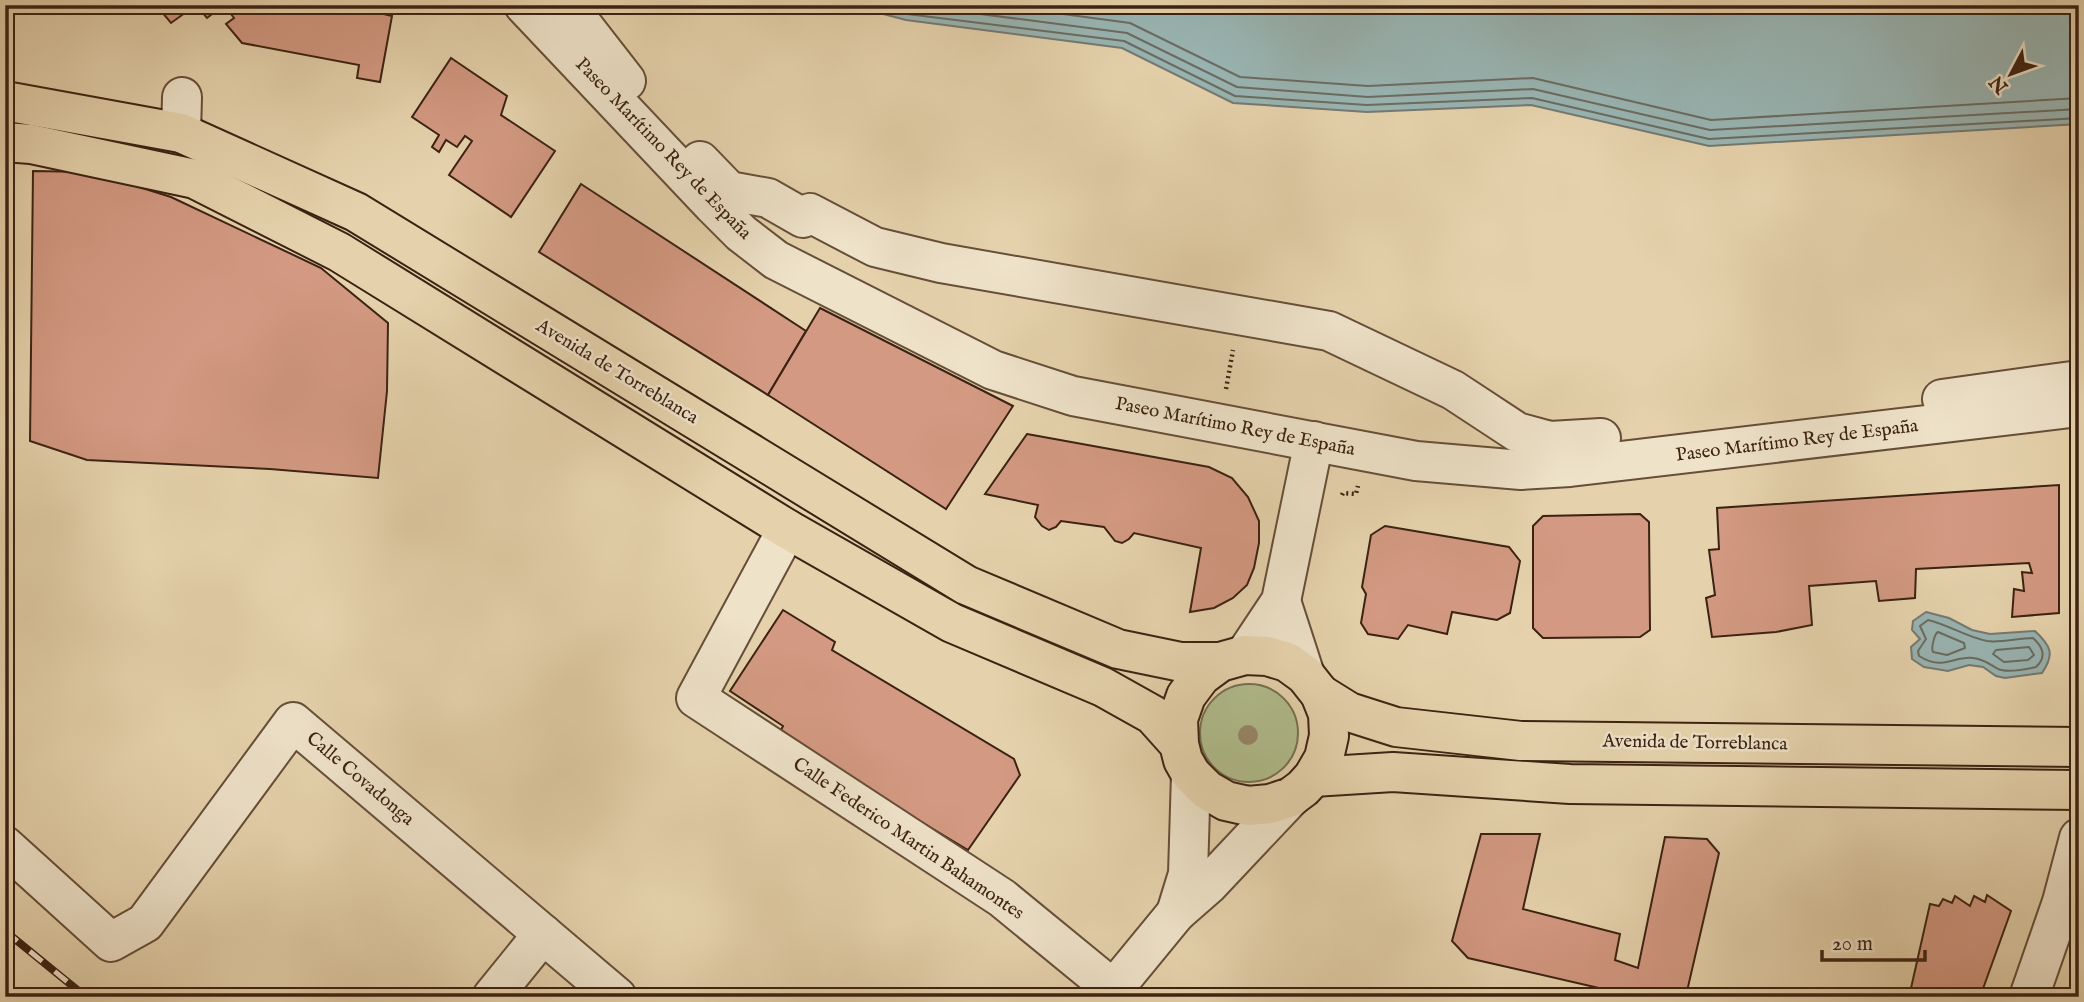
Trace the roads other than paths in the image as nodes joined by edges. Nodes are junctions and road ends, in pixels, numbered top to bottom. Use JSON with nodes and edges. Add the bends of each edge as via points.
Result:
{"nodes":[{"id":1,"x":524,"y":5,"type":"edge"},
{"id":2,"x":567,"y":5,"type":"edge"},
{"id":3,"x":20,"y":103,"type":"edge"},
{"id":4,"x":18,"y":143,"type":"edge"},
{"id":5,"x":2079,"y":380,"type":"edge"},
{"id":6,"x":2079,"y":407,"type":"edge"},
{"id":7,"x":1314,"y":441,"type":"junction"},
{"id":8,"x":787,"y":529,"type":"junction"},
{"id":9,"x":1281,"y":601,"type":"junction"},
{"id":10,"x":1233,"y":659,"type":"junction"},
{"id":11,"x":1312,"y":684,"type":"junction"},
{"id":12,"x":2079,"y":747,"type":"edge"},
{"id":13,"x":1185,"y":759,"type":"junction"},
{"id":14,"x":1302,"y":787,"type":"junction"},
{"id":15,"x":2079,"y":790,"type":"edge"},
{"id":16,"x":2079,"y":838,"type":"edge"},
{"id":17,"x":5,"y":846,"type":"edge"},
{"id":18,"x":1176,"y":913,"type":"junction"},
{"id":19,"x":542,"y":934,"type":"junction"},
{"id":20,"x":1110,"y":993,"type":"edge"},
{"id":21,"x":492,"y":997,"type":"edge"},
{"id":22,"x":617,"y":997,"type":"edge"},
{"id":23,"x":2029,"y":997,"type":"edge"}],
"edges":[{"from":1,"to":7,"type":"street","name":"Paseo Marítimo Rey de España","via":[[713,205],[776,260],[993,370],[1073,396]]},
{"from":2,"to":5,"type":"street","via":[[639,97],[729,191],[768,198],[803,218],[810,213],[876,247],[941,263],[1329,331],[1453,390],[1517,432],[1550,441],[1676,434]]},
{"from":3,"to":10,"type":"main road","name":"Avenida de Torreblanca","via":[[181,115],[356,212],[965,585],[1118,649],[1181,662]]},
{"from":4,"to":8,"type":"main road","via":[[195,179],[339,252]]},
{"from":6,"to":7,"type":"street","name":"Paseo Marítimo Rey de España","via":[[1521,470],[1466,467]]},
{"from":7,"to":9,"type":"street"},
{"from":8,"to":13,"type":"main road","via":[[952,623],[1103,687],[1153,715]]},
{"from":8,"to":20,"type":"street","name":"Calle Federico Martin Bahamontes","via":[[696,698],[1002,898]]},
{"from":9,"to":10,"type":"street"},
{"from":9,"to":11,"type":"street"},
{"from":10,"to":11,"type":"main road","via":[[1267,656],[1287,662]]},
{"from":10,"to":13,"type":"main road","via":[[1200,676],[1186,696],[1178,719]]},
{"from":11,"to":12,"type":"main road","name":"Avenida de Torreblanca","via":[[1349,712],[1396,727],[1521,741]]},
{"from":11,"to":14,"type":"main road","via":[[1328,714],[1329,736],[1324,758]]},
{"from":13,"to":14,"type":"main road","via":[[1207,790],[1226,801],[1270,804]]},
{"from":13,"to":18,"type":"street","via":[[1188,874]]},
{"from":14,"to":15,"type":"main road","via":[[1393,772],[1570,785]]},
{"from":14,"to":18,"type":"street"},
{"from":16,"to":23,"type":"street"},
{"from":17,"to":19,"type":"street","name":"Calle Covadonga","via":[[111,942],[145,923],[293,722]]},
{"from":18,"to":20,"type":"street"},
{"from":19,"to":21,"type":"street"},
{"from":19,"to":22,"type":"street","name":"Calle Covadonga"}]}
